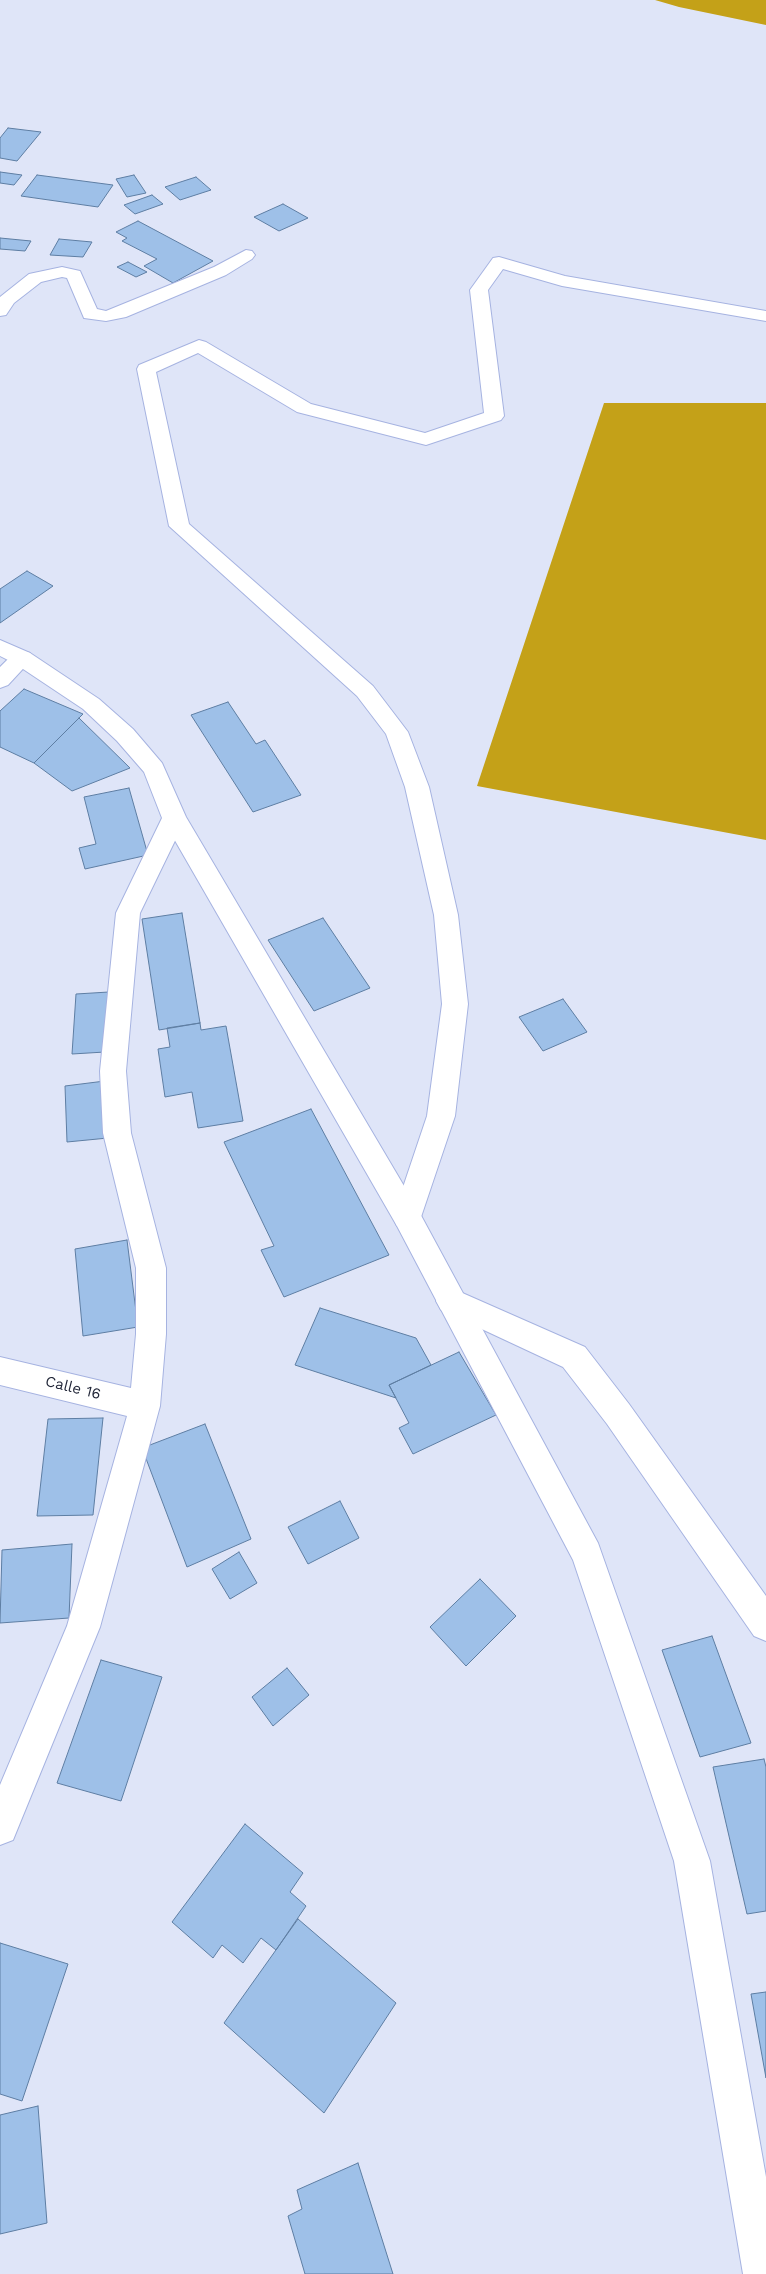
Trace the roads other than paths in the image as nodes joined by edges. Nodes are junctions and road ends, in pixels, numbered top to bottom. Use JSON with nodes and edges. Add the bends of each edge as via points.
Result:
{"nodes":[{"id":1,"x":246,"y":254,"type":"dead end"},
{"id":2,"x":0,"y":311,"type":"edge"},
{"id":3,"x":766,"y":316,"type":"edge"},
{"id":4,"x":11,"y":652,"type":"edge"},
{"id":5,"x":0,"y":680,"type":"edge"},
{"id":6,"x":174,"y":818,"type":"junction"},
{"id":7,"x":407,"y":1217,"type":"junction"},
{"id":8,"x":451,"y":1301,"type":"junction"},
{"id":9,"x":0,"y":1371,"type":"edge"},
{"id":10,"x":145,"y":1406,"type":"junction"},
{"id":11,"x":766,"y":1624,"type":"edge"},
{"id":12,"x":0,"y":1827,"type":"edge"},
{"id":13,"x":763,"y":2274,"type":"edge"}],
"edges":[{"from":1,"to":2,"type":"street","via":[[220,271],[120,313],[106,316],[90,314],[74,275],[62,272],[35,278],[7,300]]},
{"from":3,"to":7,"type":"street","via":[[562,281],[499,262],[479,290],[494,416],[426,439],[304,408],[199,346],[146,369],[179,526],[365,691],[397,732],[417,787],[446,915],[455,1004],[440,1116]]},
{"from":4,"to":5,"type":"street"},
{"from":4,"to":6,"type":"street","via":[[91,704],[125,735],[154,769]]},
{"from":6,"to":7,"type":"street"},
{"from":6,"to":10,"type":"street","via":[[128,913],[112,1071],[117,1133],[152,1268]]},
{"from":7,"to":8,"type":"street"},
{"from":8,"to":11,"type":"street","via":[[574,1357]]},
{"from":8,"to":13,"type":"street","via":[[587,1554],[692,1861]]},
{"from":9,"to":10,"type":"street","name":"Calle 16"},
{"from":10,"to":12,"type":"street","via":[[83,1626]]}]}
